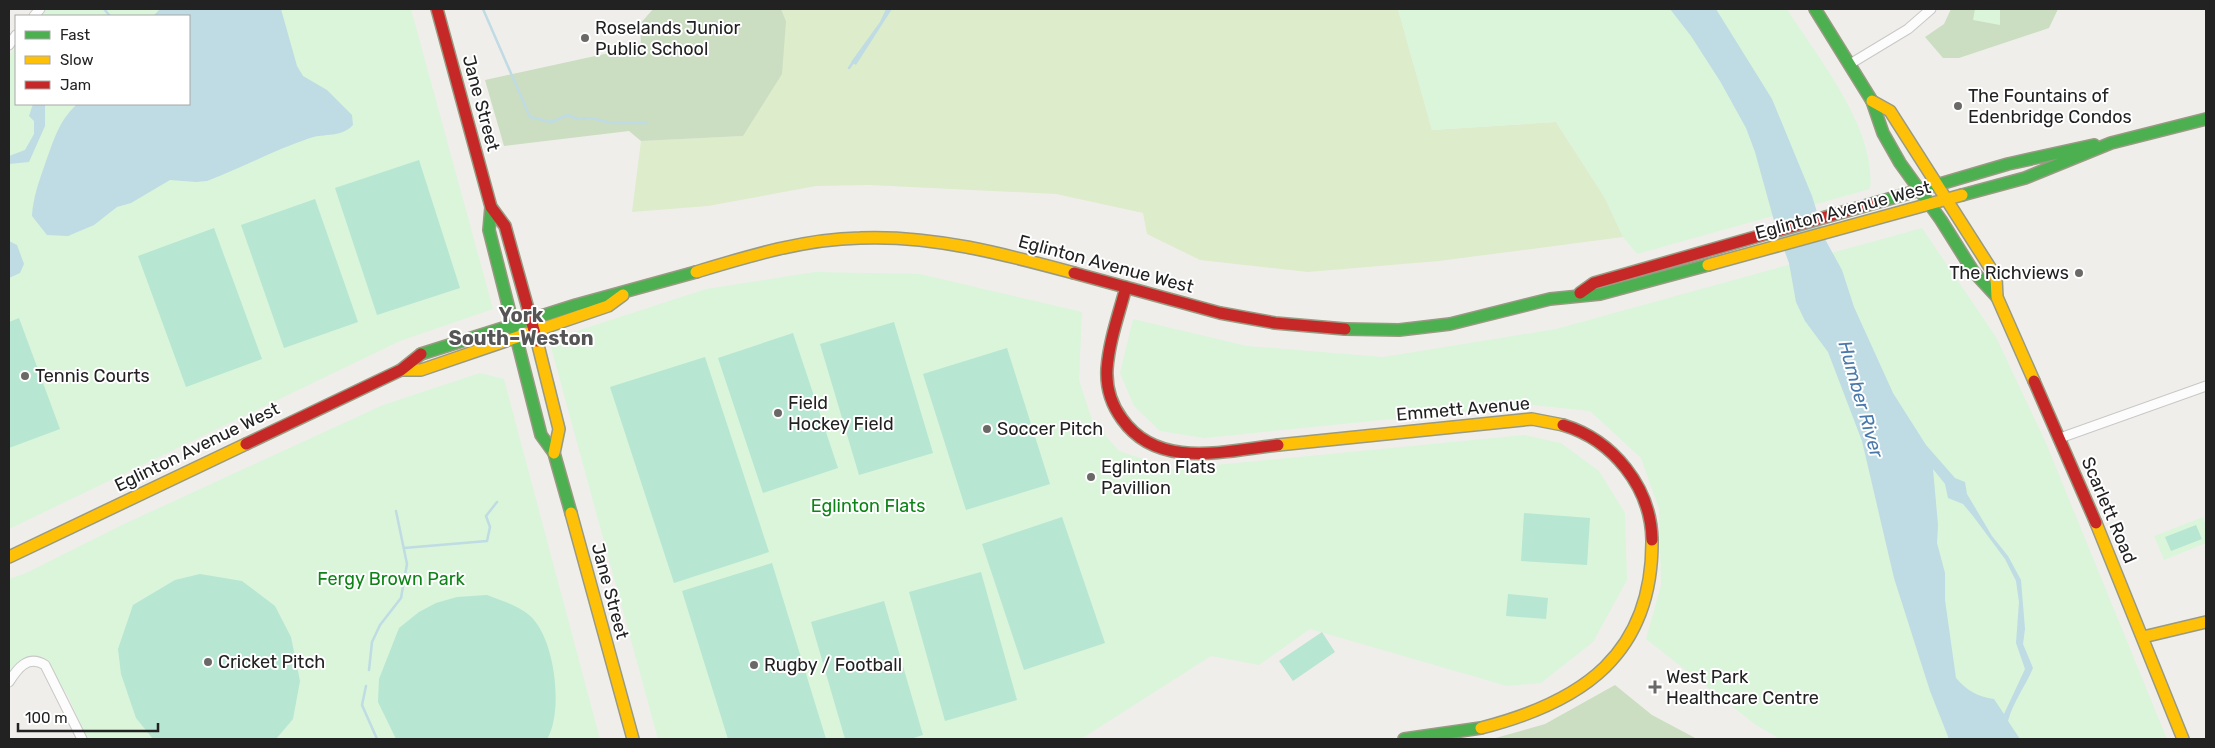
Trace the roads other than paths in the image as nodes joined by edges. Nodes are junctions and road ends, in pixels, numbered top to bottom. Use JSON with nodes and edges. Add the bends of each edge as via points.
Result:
{"nodes":[{"id":1,"x":438,"y":9,"type":"edge"},
{"id":2,"x":1815,"y":9,"type":"edge"},
{"id":3,"x":1931,"y":9,"type":"edge"},
{"id":4,"x":1850,"y":64,"type":"junction"},
{"id":5,"x":1872,"y":101,"type":"junction"},
{"id":6,"x":2206,"y":119,"type":"edge"},
{"id":7,"x":2111,"y":143,"type":"junction"},
{"id":8,"x":1936,"y":183,"type":"junction"},
{"id":9,"x":1918,"y":188,"type":"junction"},
{"id":10,"x":1947,"y":200,"type":"junction"},
{"id":11,"x":1929,"y":205,"type":"junction"},
{"id":12,"x":491,"y":207,"type":"junction"},
{"id":13,"x":1126,"y":287,"type":"junction"},
{"id":14,"x":625,"y":293,"type":"junction"},
{"id":15,"x":1580,"y":293,"type":"junction"},
{"id":16,"x":1997,"y":297,"type":"junction"},
{"id":17,"x":530,"y":318,"type":"junction"},
{"id":18,"x":513,"y":323,"type":"junction"},
{"id":19,"x":534,"y":332,"type":"junction"},
{"id":20,"x":516,"y":338,"type":"junction"},
{"id":21,"x":401,"y":370,"type":"junction"},
{"id":22,"x":2206,"y":386,"type":"edge"},
{"id":23,"x":2060,"y":438,"type":"junction"},
{"id":24,"x":554,"y":453,"type":"junction"},
{"id":25,"x":9,"y":557,"type":"edge"},
{"id":26,"x":2206,"y":622,"type":"edge"},
{"id":27,"x":2143,"y":637,"type":"junction"},
{"id":28,"x":11,"y":679,"type":"edge"},
{"id":29,"x":82,"y":739,"type":"edge"},
{"id":30,"x":632,"y":739,"type":"edge"},
{"id":31,"x":1404,"y":739,"type":"edge"},
{"id":32,"x":2183,"y":739,"type":"edge"}],
"edges":[{"from":1,"to":12,"type":"main road","name":"Jane Street"},
{"from":2,"to":4,"type":"main road","name":"Scarlett Road"},
{"from":3,"to":4,"type":"street","via":[[1914,25]]},
{"from":4,"to":5,"type":"main road","name":"Scarlett Road"},
{"from":5,"to":8,"type":"main road","name":"Scarlett Road","via":[[1890,111]]},
{"from":5,"to":9,"type":"main road","name":"Scarlett Road","via":[[1876,118]]},
{"from":6,"to":7,"type":"main road","name":"Eglinton Avenue West"},
{"from":7,"to":8,"type":"main road","name":"Eglinton Avenue West","via":[[2049,152]]},
{"from":7,"to":10,"type":"main road","name":"Eglinton Avenue West","via":[[2025,178]]},
{"from":8,"to":9,"type":"main road","name":"Eglinton Avenue West"},
{"from":8,"to":10,"type":"main road","name":"Scarlett Road"},
{"from":9,"to":11,"type":"main road","name":"Scarlett Road"},
{"from":9,"to":15,"type":"main road","name":"Eglinton Avenue West","via":[[1869,205],[1594,283]]},
{"from":10,"to":11,"type":"main road","name":"Eglinton Avenue West"},
{"from":10,"to":16,"type":"main road","name":"Scarlett Road","via":[[1996,277]]},
{"from":11,"to":15,"type":"main road","name":"Eglinton Avenue West","via":[[1600,294]]},
{"from":11,"to":16,"type":"main road","name":"Scarlett Road","via":[[1981,284]]},
{"from":12,"to":17,"type":"main road","name":"Jane Street","via":[[505,226]]},
{"from":12,"to":18,"type":"main road","name":"Jane Street","via":[[488,230]]},
{"from":13,"to":14,"type":"main road","name":"Eglinton Avenue West","via":[[980,249],[936,242],[866,238],[818,241],[762,252]]},
{"from":13,"to":15,"type":"main road","name":"Eglinton Avenue West","via":[[1185,305],[1254,318],[1328,328],[1374,330],[1418,329],[1464,322]]},
{"from":13,"to":31,"type":"main road","name":"Emmett Avenue","via":[[1108,368],[1110,397],[1123,422],[1164,451],[1203,453],[1532,419],[1566,425],[1595,438],[1617,456],[1633,476],[1648,514],[1652,571],[1636,626],[1608,665],[1573,694],[1523,715],[1473,730]]},
{"from":14,"to":17,"type":"main road","name":"Eglinton Avenue West","via":[[600,296]]},
{"from":14,"to":19,"type":"main road","name":"Eglinton Avenue West","via":[[608,306]]},
{"from":16,"to":23,"type":"main road","name":"Scarlett Road"},
{"from":17,"to":18,"type":"main road","name":"Eglinton Avenue West"},
{"from":17,"to":19,"type":"main road","name":"Jane Street"},
{"from":18,"to":20,"type":"main road","name":"Jane Street"},
{"from":18,"to":21,"type":"main road","name":"Eglinton Avenue West","via":[[417,355]]},
{"from":19,"to":20,"type":"main road","name":"Eglinton Avenue West"},
{"from":19,"to":24,"type":"main road","name":"Jane Street","via":[[559,429]]},
{"from":20,"to":21,"type":"main road","name":"Eglinton Avenue West","via":[[421,370]]},
{"from":20,"to":24,"type":"main road","name":"Jane Street","via":[[541,435]]},
{"from":21,"to":25,"type":"main road","name":"Eglinton Avenue West"},
{"from":22,"to":23,"type":"street"},
{"from":23,"to":27,"type":"main road","name":"Scarlett Road"},
{"from":24,"to":30,"type":"main road","name":"Jane Street"},
{"from":26,"to":27,"type":"main road"},
{"from":27,"to":32,"type":"main road","name":"Scarlett Road"},
{"from":28,"to":29,"type":"street","via":[[24,664],[35,661],[44,665]]}]}
